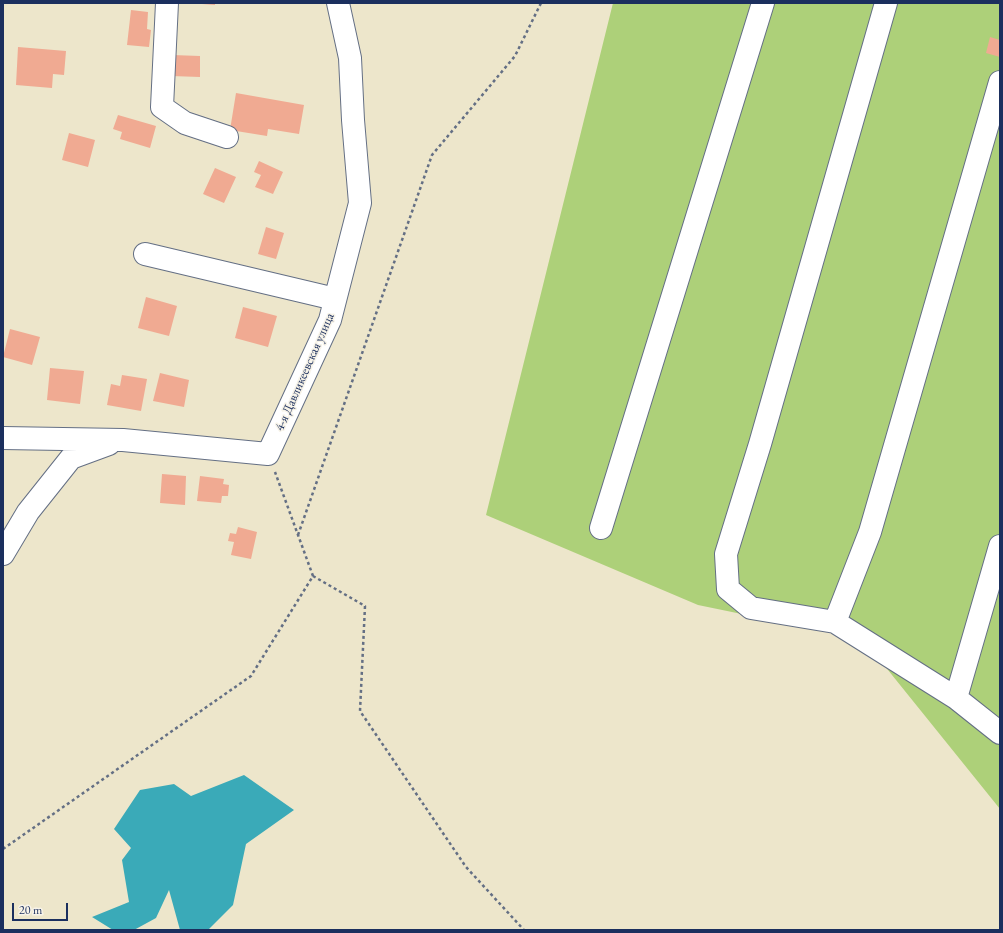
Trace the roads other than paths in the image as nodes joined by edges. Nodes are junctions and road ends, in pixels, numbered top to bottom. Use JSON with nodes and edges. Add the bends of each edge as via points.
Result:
{"nodes":[{"id":1,"x":167,"y":3,"type":"edge"},
{"id":2,"x":338,"y":3,"type":"edge"},
{"id":3,"x":763,"y":3,"type":"edge"},
{"id":4,"x":886,"y":3,"type":"edge"},
{"id":5,"x":1000,"y":82,"type":"edge"},
{"id":6,"x":227,"y":137,"type":"dead end"},
{"id":7,"x":145,"y":254,"type":"dead end"},
{"id":8,"x":335,"y":299,"type":"junction"},
{"id":9,"x":3,"y":438,"type":"edge"},
{"id":10,"x":122,"y":440,"type":"junction"},
{"id":11,"x":601,"y":528,"type":"dead end"},
{"id":12,"x":1000,"y":546,"type":"edge"},
{"id":13,"x":3,"y":554,"type":"edge"},
{"id":14,"x":835,"y":622,"type":"junction"},
{"id":15,"x":956,"y":698,"type":"junction"},
{"id":16,"x":1000,"y":733,"type":"edge"}],
"edges":[{"from":1,"to":6,"type":"street","via":[[162,107],[185,123]]},
{"from":2,"to":8,"type":"street","name":"4-я Давликеевская улица","via":[[350,58],[352,120],[360,203]]},
{"from":3,"to":11,"type":"street"},
{"from":4,"to":14,"type":"street","via":[[726,554],[728,589],[751,608]]},
{"from":5,"to":14,"type":"street","via":[[870,532]]},
{"from":7,"to":8,"type":"street"},
{"from":8,"to":10,"type":"street","name":"4-я Давликеевская улица","via":[[330,320],[268,454]]},
{"from":9,"to":10,"type":"street"},
{"from":10,"to":13,"type":"street","via":[[71,458],[28,512]]},
{"from":12,"to":15,"type":"street"},
{"from":14,"to":15,"type":"street"},
{"from":15,"to":16,"type":"street"}]}
